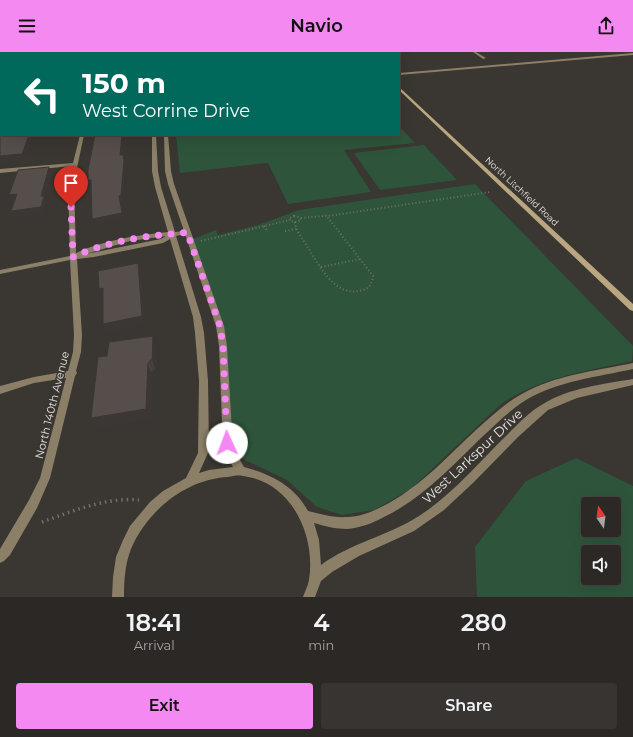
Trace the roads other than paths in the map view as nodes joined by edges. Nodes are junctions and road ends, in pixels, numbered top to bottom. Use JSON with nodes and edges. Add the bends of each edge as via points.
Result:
{"nodes":[{"id":1,"x":474,"y":52,"type":"edge"},
{"id":2,"x":633,"y":54,"type":"edge"},
{"id":3,"x":484,"y":58,"type":"dead end"},
{"id":4,"x":400,"y":74,"type":"edge"},
{"id":5,"x":400,"y":89,"type":"edge"},
{"id":6,"x":82,"y":136,"type":"edge"},
{"id":7,"x":154,"y":136,"type":"edge"},
{"id":8,"x":166,"y":136,"type":"edge"},
{"id":9,"x":76,"y":164,"type":"junction"},
{"id":10,"x":0,"y":171,"type":"edge"},
{"id":11,"x":187,"y":232,"type":"junction"},
{"id":12,"x":173,"y":235,"type":"junction"},
{"id":13,"x":73,"y":257,"type":"junction"},
{"id":14,"x":0,"y":272,"type":"edge"},
{"id":15,"x":633,"y":308,"type":"edge"},
{"id":16,"x":633,"y":366,"type":"edge"},
{"id":17,"x":73,"y":373,"type":"junction"},
{"id":18,"x":633,"y":382,"type":"edge"},
{"id":19,"x":0,"y":390,"type":"edge"},
{"id":20,"x":241,"y":471,"type":"junction"},
{"id":21,"x":190,"y":480,"type":"junction"},
{"id":22,"x":306,"y":516,"type":"junction"},
{"id":23,"x":3,"y":554,"type":"edge"},
{"id":24,"x":315,"y":578,"type":"junction"},
{"id":25,"x":118,"y":597,"type":"edge"},
{"id":26,"x":309,"y":597,"type":"edge"}],
"edges":[{"from":1,"to":3,"type":"lane"},
{"from":2,"to":4,"type":"street"},
{"from":5,"to":15,"type":"main road","name":"North Litchfield Road"},
{"from":6,"to":9,"type":"street","name":"North 140th Avenue"},
{"from":7,"to":12,"type":"street","via":[[156,180]]},
{"from":8,"to":11,"type":"street","via":[[168,171]]},
{"from":9,"to":10,"type":"street"},
{"from":9,"to":13,"type":"street","name":"North 140th Avenue","via":[[71,182]]},
{"from":11,"to":12,"type":"street"},
{"from":11,"to":20,"type":"street","via":[[220,326],[228,449]]},
{"from":12,"to":13,"type":"street","via":[[164,241]]},
{"from":12,"to":21,"type":"street","via":[[197,317],[203,355],[204,445],[203,453]]},
{"from":13,"to":14,"type":"street"},
{"from":13,"to":17,"type":"street","name":"North 140th Avenue","via":[[78,335]]},
{"from":16,"to":22,"type":"street","name":"West Larkspur Drive","via":[[558,382],[522,398],[500,414],[425,485],[386,511],[347,523]]},
{"from":17,"to":19,"type":"street","via":[[34,380]]},
{"from":17,"to":23,"type":"street","name":"North 140th Avenue","via":[[45,478],[33,504]]},
{"from":18,"to":24,"type":"street","name":"West Larkspur Drive","via":[[557,400],[545,407],[444,505],[410,528],[354,551],[327,567]]},
{"from":20,"to":21,"type":"street","via":[[214,473]]},
{"from":20,"to":22,"type":"street","via":[[258,475],[277,484],[294,498]]},
{"from":21,"to":25,"type":"street","via":[[165,496],[143,517],[127,544],[118,575]]},
{"from":22,"to":24,"type":"street","via":[[315,553]]},
{"from":24,"to":26,"type":"street"}]}
